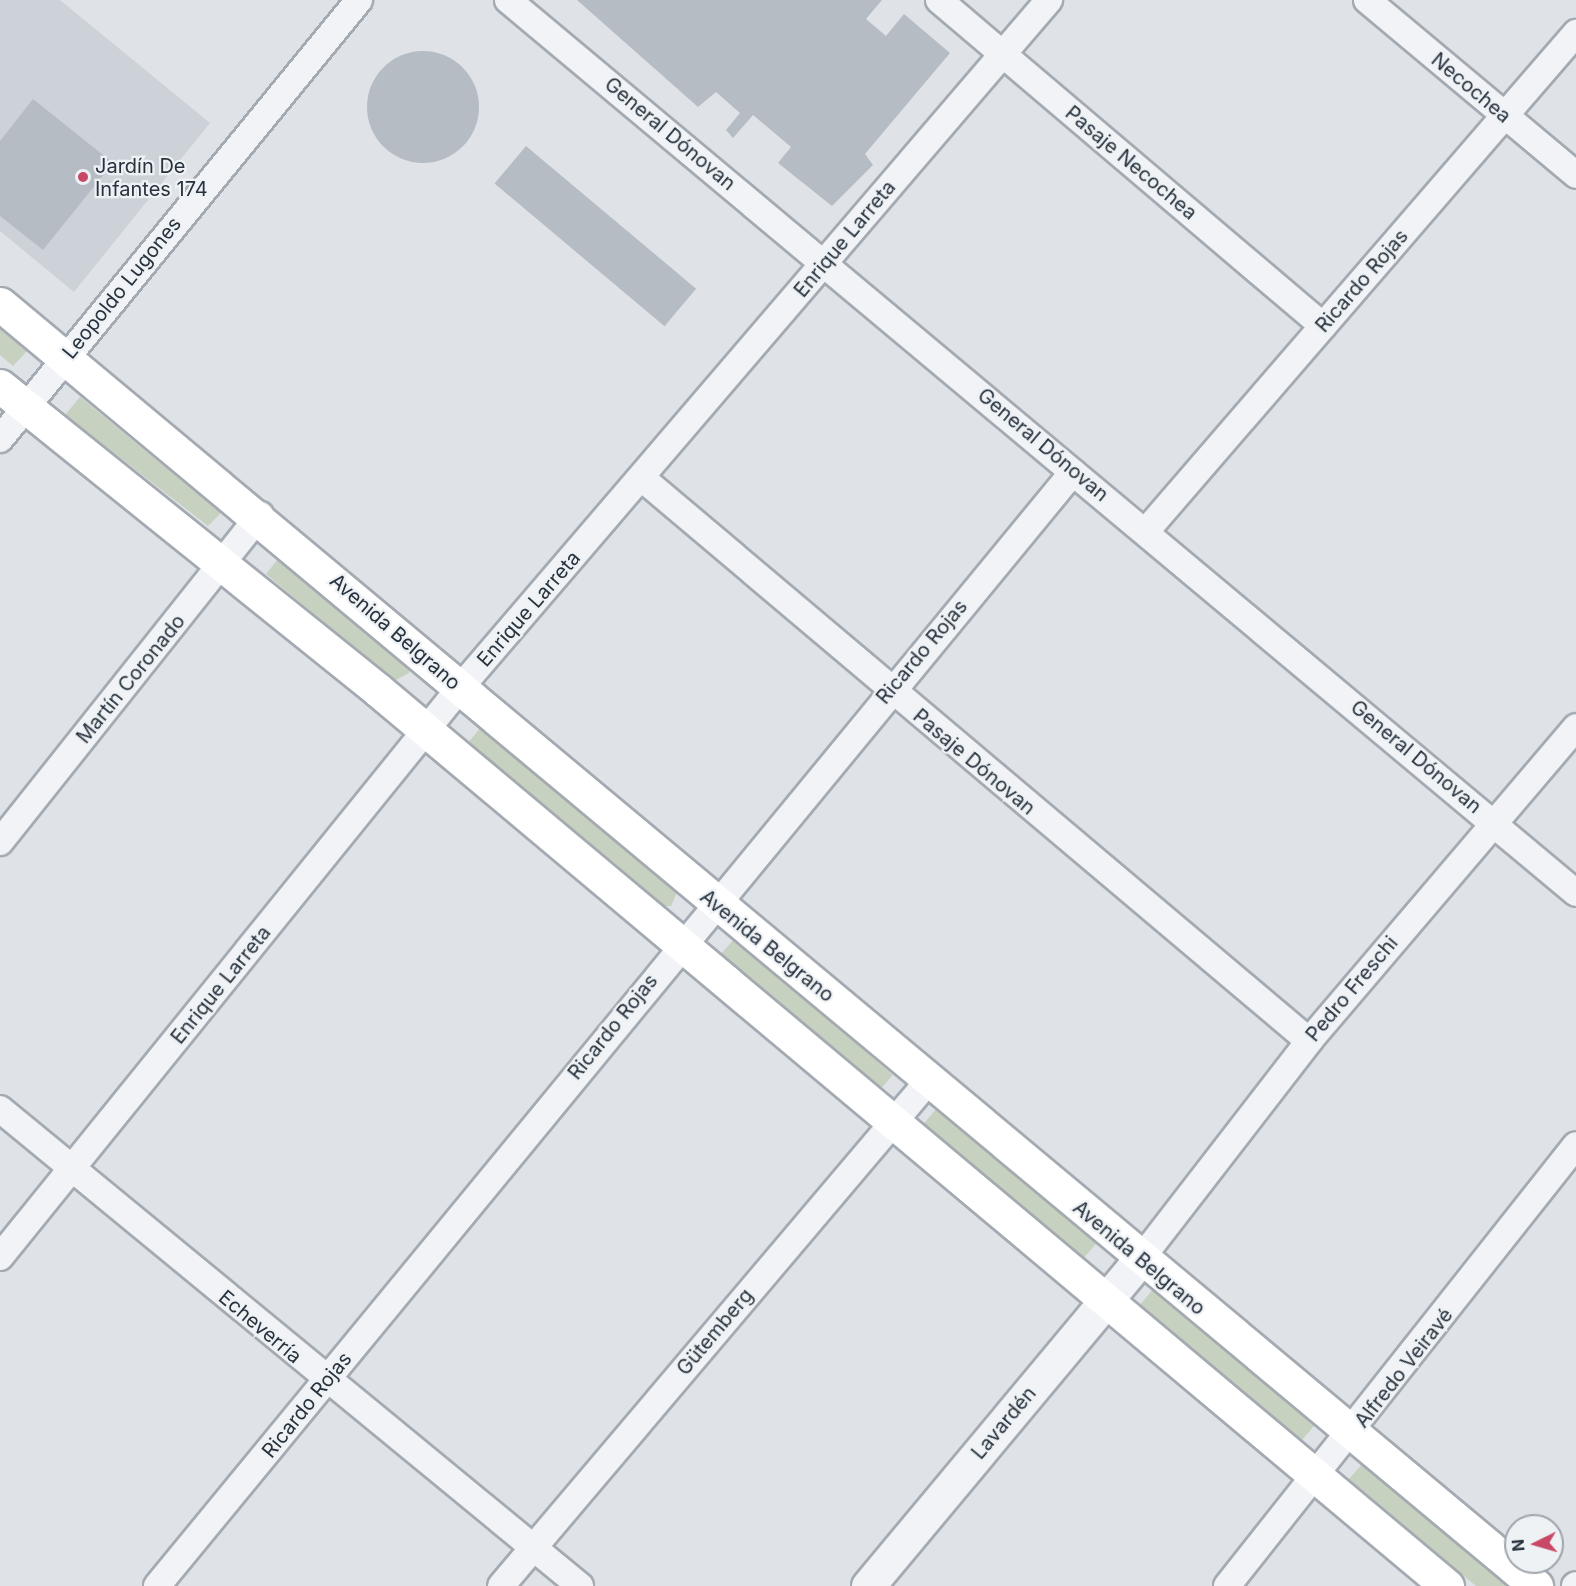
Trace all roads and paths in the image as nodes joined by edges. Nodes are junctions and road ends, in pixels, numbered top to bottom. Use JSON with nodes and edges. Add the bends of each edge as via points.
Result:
{"nodes":[{"id":1,"x":359,"y":0,"type":"edge"},
{"id":2,"x":508,"y":0,"type":"edge"},
{"id":3,"x":939,"y":0,"type":"edge"},
{"id":4,"x":1049,"y":0,"type":"edge"},
{"id":5,"x":1367,"y":0,"type":"edge"},
{"id":6,"x":1576,"y":33,"type":"edge"},
{"id":7,"x":1003,"y":54,"type":"junction"},
{"id":8,"x":1505,"y":116,"type":"junction"},
{"id":9,"x":1576,"y":175,"type":"edge"},
{"id":10,"x":825,"y":262,"type":"junction"},
{"id":11,"x":0,"y":304,"type":"edge"},
{"id":12,"x":1323,"y":326,"type":"junction"},
{"id":13,"x":64,"y":358,"type":"junction"},
{"id":14,"x":0,"y":386,"type":"edge"},
{"id":15,"x":25,"y":408,"type":"junction"},
{"id":16,"x":0,"y":439,"type":"edge"},
{"id":17,"x":1073,"y":471,"type":"junction"},
{"id":18,"x":643,"y":479,"type":"junction"},
{"id":19,"x":260,"y":515,"type":"junction"},
{"id":20,"x":1147,"y":530,"type":"junction"},
{"id":21,"x":223,"y":564,"type":"junction"},
{"id":22,"x":460,"y":688,"type":"junction"},
{"id":23,"x":889,"y":691,"type":"junction"},
{"id":24,"x":1576,"y":728,"type":"edge"},
{"id":25,"x":424,"y":730,"type":"junction"},
{"id":26,"x":1492,"y":822,"type":"junction"},
{"id":27,"x":0,"y":842,"type":"edge"},
{"id":28,"x":1576,"y":893,"type":"edge"},
{"id":29,"x":715,"y":903,"type":"junction"},
{"id":30,"x":681,"y":944,"type":"junction"},
{"id":31,"x":1309,"y":1041,"type":"junction"},
{"id":32,"x":930,"y":1079,"type":"junction"},
{"id":33,"x":0,"y":1109,"type":"edge"},
{"id":34,"x":891,"y":1124,"type":"junction"},
{"id":35,"x":1576,"y":1145,"type":"edge"},
{"id":36,"x":73,"y":1170,"type":"junction"},
{"id":37,"x":0,"y":1257,"type":"edge"},
{"id":38,"x":1140,"y":1260,"type":"junction"},
{"id":39,"x":1106,"y":1302,"type":"junction"},
{"id":40,"x":327,"y":1382,"type":"junction"},
{"id":41,"x":1351,"y":1436,"type":"junction"},
{"id":42,"x":1316,"y":1478,"type":"junction"},
{"id":43,"x":533,"y":1548,"type":"junction"},
{"id":44,"x":157,"y":1586,"type":"edge"},
{"id":45,"x":501,"y":1586,"type":"edge"},
{"id":46,"x":580,"y":1586,"type":"edge"},
{"id":47,"x":868,"y":1586,"type":"edge"},
{"id":48,"x":1227,"y":1586,"type":"edge"},
{"id":49,"x":1447,"y":1586,"type":"edge"},
{"id":50,"x":1536,"y":1586,"type":"edge"}],
"edges":[{"from":1,"to":13,"type":"street","name":"Leopoldo Lugones"},
{"from":2,"to":10,"type":"street","name":"General Dónovan"},
{"from":3,"to":7,"type":"street","name":"Pasaje Necochea"},
{"from":4,"to":7,"type":"street","name":"Enrique Larreta"},
{"from":5,"to":8,"type":"street","name":"Necochea"},
{"from":6,"to":8,"type":"street","name":"Ricardo Rojas"},
{"from":7,"to":10,"type":"street","name":"Enrique Larreta"},
{"from":7,"to":12,"type":"street","name":"Pasaje Necochea"},
{"from":8,"to":9,"type":"street","name":"Necochea"},
{"from":8,"to":12,"type":"street","name":"Ricardo Rojas"},
{"from":10,"to":17,"type":"street","name":"General Dónovan"},
{"from":10,"to":18,"type":"street","name":"Enrique Larreta"},
{"from":11,"to":13,"type":"main road","name":"Avenida Belgrano"},
{"from":12,"to":20,"type":"street","name":"Ricardo Rojas"},
{"from":13,"to":15,"type":"street","name":"Leopoldo Lugones"},
{"from":13,"to":19,"type":"main road","name":"Avenida Belgrano"},
{"from":14,"to":15,"type":"main road"},
{"from":15,"to":16,"type":"street","name":"Leopoldo Lugones"},
{"from":15,"to":21,"type":"main road"},
{"from":17,"to":20,"type":"street","name":"General Dónovan"},
{"from":17,"to":23,"type":"street","name":"Ricardo Rojas"},
{"from":18,"to":22,"type":"street","name":"Enrique Larreta"},
{"from":18,"to":23,"type":"street","name":"Pasaje Dónovan"},
{"from":19,"to":21,"type":"street","name":"Martín Coronado"},
{"from":19,"to":22,"type":"main road","name":"Avenida Belgrano"},
{"from":20,"to":26,"type":"street","name":"General Dónovan"},
{"from":21,"to":25,"type":"main road"},
{"from":21,"to":27,"type":"street","name":"Martín Coronado"},
{"from":22,"to":25,"type":"street","name":"Enrique Larreta"},
{"from":22,"to":29,"type":"main road","name":"Avenida Belgrano"},
{"from":23,"to":29,"type":"street","name":"Ricardo Rojas"},
{"from":23,"to":31,"type":"street","name":"Pasaje Dónovan"},
{"from":24,"to":26,"type":"street","name":"Pedro Freschi"},
{"from":25,"to":30,"type":"main road"},
{"from":25,"to":36,"type":"street","name":"Enrique Larreta"},
{"from":26,"to":28,"type":"street","name":"General Dónovan"},
{"from":26,"to":31,"type":"street","name":"Pedro Freschi"},
{"from":29,"to":30,"type":"street","name":"Ricardo Rojas"},
{"from":29,"to":32,"type":"main road","name":"Avenida Belgrano"},
{"from":30,"to":34,"type":"main road"},
{"from":30,"to":40,"type":"street","name":"Ricardo Rojas"},
{"from":31,"to":38,"type":"street","name":"Pedro Freschi"},
{"from":32,"to":34,"type":"street","name":"Gütemberg"},
{"from":32,"to":38,"type":"main road","name":"Avenida Belgrano"},
{"from":33,"to":36,"type":"street","name":"Echeverría"},
{"from":34,"to":39,"type":"main road"},
{"from":34,"to":43,"type":"street","name":"Gütemberg"},
{"from":35,"to":41,"type":"street","name":"Alfredo Veiravé"},
{"from":36,"to":37,"type":"street","name":"Enrique Larreta"},
{"from":36,"to":40,"type":"street","name":"Echeverría"},
{"from":38,"to":39,"type":"street","name":"Lavardén"},
{"from":38,"to":41,"type":"main road","name":"Avenida Belgrano"},
{"from":39,"to":42,"type":"main road"},
{"from":39,"to":47,"type":"street","name":"Lavardén"},
{"from":40,"to":43,"type":"street","name":"Echeverría"},
{"from":40,"to":44,"type":"street","name":"Ricardo Rojas"},
{"from":41,"to":42,"type":"street","name":"Alfredo Veiravé"},
{"from":41,"to":50,"type":"main road","name":"Avenida Belgrano"},
{"from":42,"to":48,"type":"street","name":"Alfredo Veiravé"},
{"from":42,"to":49,"type":"main road"},
{"from":43,"to":45,"type":"street","name":"Gütemberg"},
{"from":43,"to":46,"type":"street","name":"Echeverría"}]}
